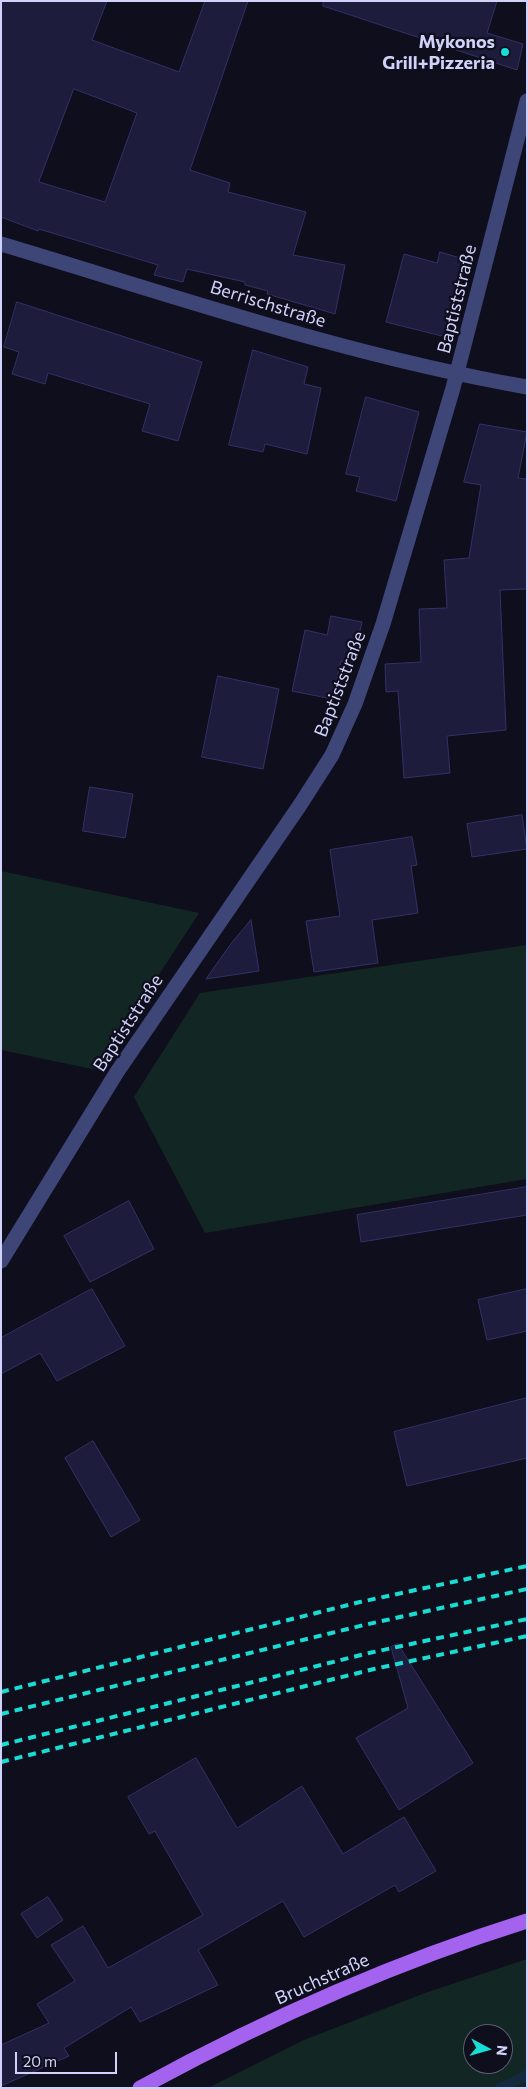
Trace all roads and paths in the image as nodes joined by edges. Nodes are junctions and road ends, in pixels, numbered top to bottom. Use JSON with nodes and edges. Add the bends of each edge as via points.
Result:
{"nodes":[{"id":1,"x":527,"y":101,"type":"edge"},
{"id":2,"x":1,"y":244,"type":"edge"},
{"id":3,"x":457,"y":375,"type":"junction"},
{"id":4,"x":527,"y":388,"type":"edge"},
{"id":5,"x":1,"y":1262,"type":"edge"},
{"id":6,"x":527,"y":1921,"type":"edge"},
{"id":7,"x":140,"y":2088,"type":"edge"}],
"edges":[{"from":1,"to":3,"type":"street","name":"Baptiststraße"},
{"from":2,"to":3,"type":"street","name":"Berrischstraße","via":[[342,346]]},
{"from":3,"to":4,"type":"street","name":"Berrischstraße"},
{"from":3,"to":5,"type":"street","name":"Baptiststraße","via":[[383,624],[355,704],[332,755],[117,1072]]},
{"from":6,"to":7,"type":"main road","name":"Bruchstraße","via":[[390,1970],[262,2026]]}]}
